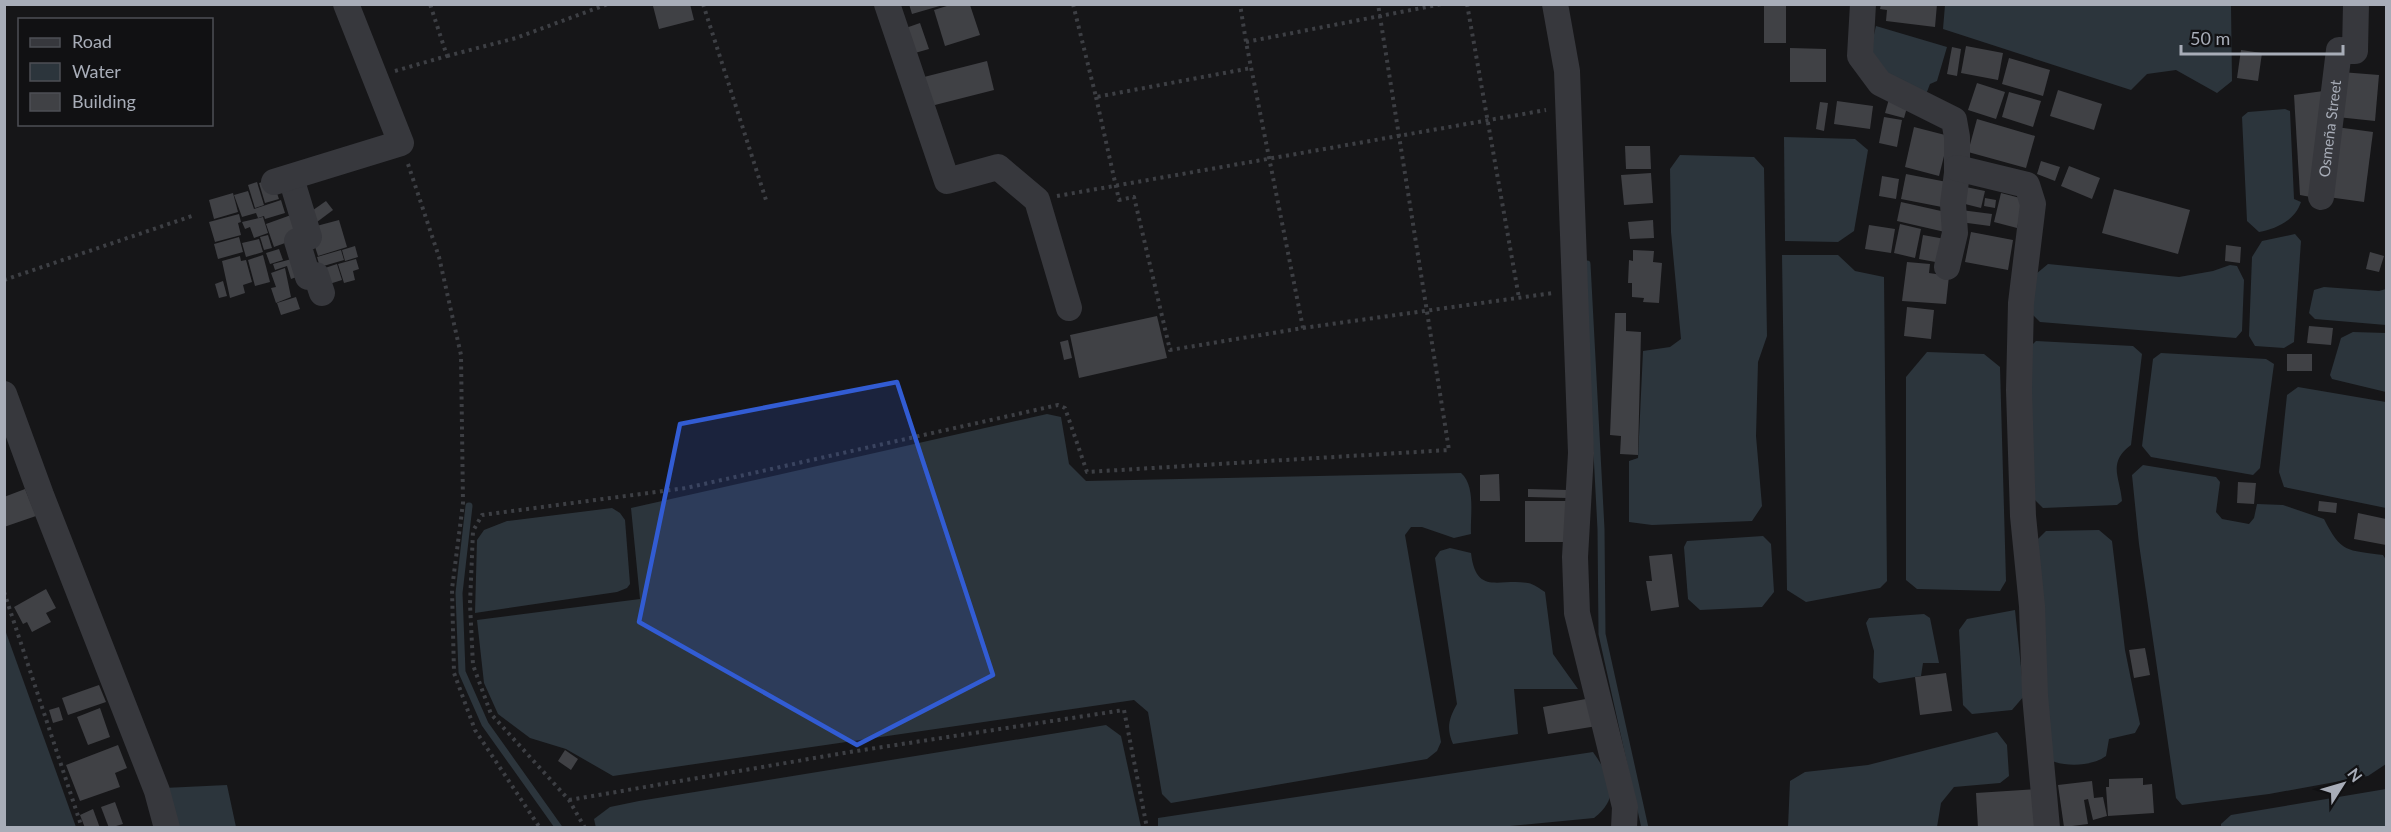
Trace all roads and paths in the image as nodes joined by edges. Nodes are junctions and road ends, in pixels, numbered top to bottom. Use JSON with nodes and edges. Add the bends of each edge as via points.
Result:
{"nodes":[{"id":1,"x":346,"y":4,"type":"edge"},
{"id":2,"x":430,"y":4,"type":"edge"},
{"id":3,"x":608,"y":4,"type":"edge"},
{"id":4,"x":703,"y":4,"type":"edge"},
{"id":5,"x":887,"y":4,"type":"edge"},
{"id":6,"x":1073,"y":4,"type":"edge"},
{"id":7,"x":1240,"y":4,"type":"edge"},
{"id":8,"x":1378,"y":4,"type":"edge"},
{"id":9,"x":1442,"y":4,"type":"edge"},
{"id":10,"x":1467,"y":4,"type":"edge"},
{"id":11,"x":1555,"y":4,"type":"edge"},
{"id":12,"x":1863,"y":4,"type":"edge"},
{"id":13,"x":2356,"y":4,"type":"edge"},
{"id":14,"x":1380,"y":16,"type":"junction"},
{"id":15,"x":1246,"y":42,"type":"junction"},
{"id":16,"x":447,"y":56,"type":"junction"},
{"id":17,"x":1251,"y":68,"type":"junction"},
{"id":18,"x":375,"y":77,"type":"junction"},
{"id":19,"x":1096,"y":97,"type":"junction"},
{"id":20,"x":1568,"y":106,"type":"junction"},
{"id":21,"x":1487,"y":120,"type":"junction"},
{"id":22,"x":1400,"y":135,"type":"junction"},
{"id":23,"x":401,"y":143,"type":"junction"},
{"id":24,"x":1269,"y":158,"type":"junction"},
{"id":25,"x":1957,"y":168,"type":"junction"},
{"id":26,"x":1116,"y":187,"type":"junction"},
{"id":27,"x":2321,"y":197,"type":"dead end"},
{"id":28,"x":766,"y":200,"type":"dead end"},
{"id":29,"x":1037,"y":200,"type":"junction"},
{"id":30,"x":195,"y":215,"type":"dead end"},
{"id":31,"x":1947,"y":267,"type":"dead end"},
{"id":32,"x":4,"y":280,"type":"edge"},
{"id":33,"x":1574,"y":290,"type":"junction"},
{"id":34,"x":322,"y":293,"type":"dead end"},
{"id":35,"x":1519,"y":298,"type":"junction"},
{"id":36,"x":1069,"y":308,"type":"dead end"},
{"id":37,"x":1428,"y":311,"type":"junction"},
{"id":38,"x":1304,"y":328,"type":"junction"},
{"id":39,"x":4,"y":394,"type":"edge"},
{"id":40,"x":4,"y":592,"type":"edge"},
{"id":41,"x":569,"y":800,"type":"junction"},
{"id":42,"x":82,"y":828,"type":"edge"},
{"id":43,"x":166,"y":828,"type":"edge"},
{"id":44,"x":540,"y":828,"type":"edge"},
{"id":45,"x":585,"y":828,"type":"edge"},
{"id":46,"x":1147,"y":828,"type":"edge"},
{"id":47,"x":1624,"y":828,"type":"edge"},
{"id":48,"x":2047,"y":828,"type":"edge"}],
"edges":[{"from":1,"to":18,"type":"street"},
{"from":2,"to":16,"type":"path"},
{"from":3,"to":16,"type":"path","via":[[516,38]]},
{"from":4,"to":28,"type":"path"},
{"from":5,"to":29,"type":"street","via":[[947,181],[998,167]]},
{"from":6,"to":19,"type":"path"},
{"from":7,"to":15,"type":"path"},
{"from":8,"to":14,"type":"path"},
{"from":9,"to":14,"type":"path"},
{"from":10,"to":21,"type":"path"},
{"from":11,"to":20,"type":"street","via":[[1567,71]]},
{"from":12,"to":25,"type":"street","via":[[1860,56],[1880,83],[1954,120]]},
{"from":13,"to":27,"type":"street","name":"Osmeña Street","via":[[2355,51],[2340,50]]},
{"from":14,"to":15,"type":"path"},
{"from":14,"to":22,"type":"path"},
{"from":15,"to":17,"type":"path"},
{"from":16,"to":18,"type":"path"},
{"from":17,"to":19,"type":"path"},
{"from":17,"to":24,"type":"path"},
{"from":18,"to":23,"type":"street"},
{"from":19,"to":26,"type":"path"},
{"from":20,"to":21,"type":"path"},
{"from":20,"to":33,"type":"street"},
{"from":21,"to":22,"type":"path"},
{"from":21,"to":35,"type":"path"},
{"from":22,"to":24,"type":"path"},
{"from":22,"to":37,"type":"path"},
{"from":23,"to":34,"type":"street","via":[[282,180],[309,237],[297,241],[308,277],[316,275]]},
{"from":23,"to":44,"type":"path","via":[[439,257],[461,355],[463,502],[452,589],[454,673],[475,730]]},
{"from":24,"to":26,"type":"path"},
{"from":24,"to":38,"type":"path"},
{"from":25,"to":31,"type":"street","via":[[1955,233]]},
{"from":25,"to":48,"type":"street","via":[[2026,185],[2033,204],[2021,303],[2019,390],[2023,516]]},
{"from":26,"to":29,"type":"path"},
{"from":26,"to":38,"type":"path","via":[[1119,200],[1134,197],[1170,350]]},
{"from":29,"to":36,"type":"street"},
{"from":30,"to":32,"type":"path"},
{"from":33,"to":35,"type":"path"},
{"from":33,"to":47,"type":"street","via":[[1581,453],[1575,557],[1577,613],[1625,807]]},
{"from":35,"to":37,"type":"path"},
{"from":37,"to":38,"type":"path"},
{"from":37,"to":41,"type":"path","via":[[1449,450],[1087,472],[1065,408],[1058,405],[686,488],[482,515],[473,531],[473,665],[491,714]]},
{"from":39,"to":43,"type":"street","via":[[157,791]]},
{"from":40,"to":42,"type":"path"},
{"from":41,"to":45,"type":"path"},
{"from":41,"to":46,"type":"path","via":[[1124,710]]}]}
